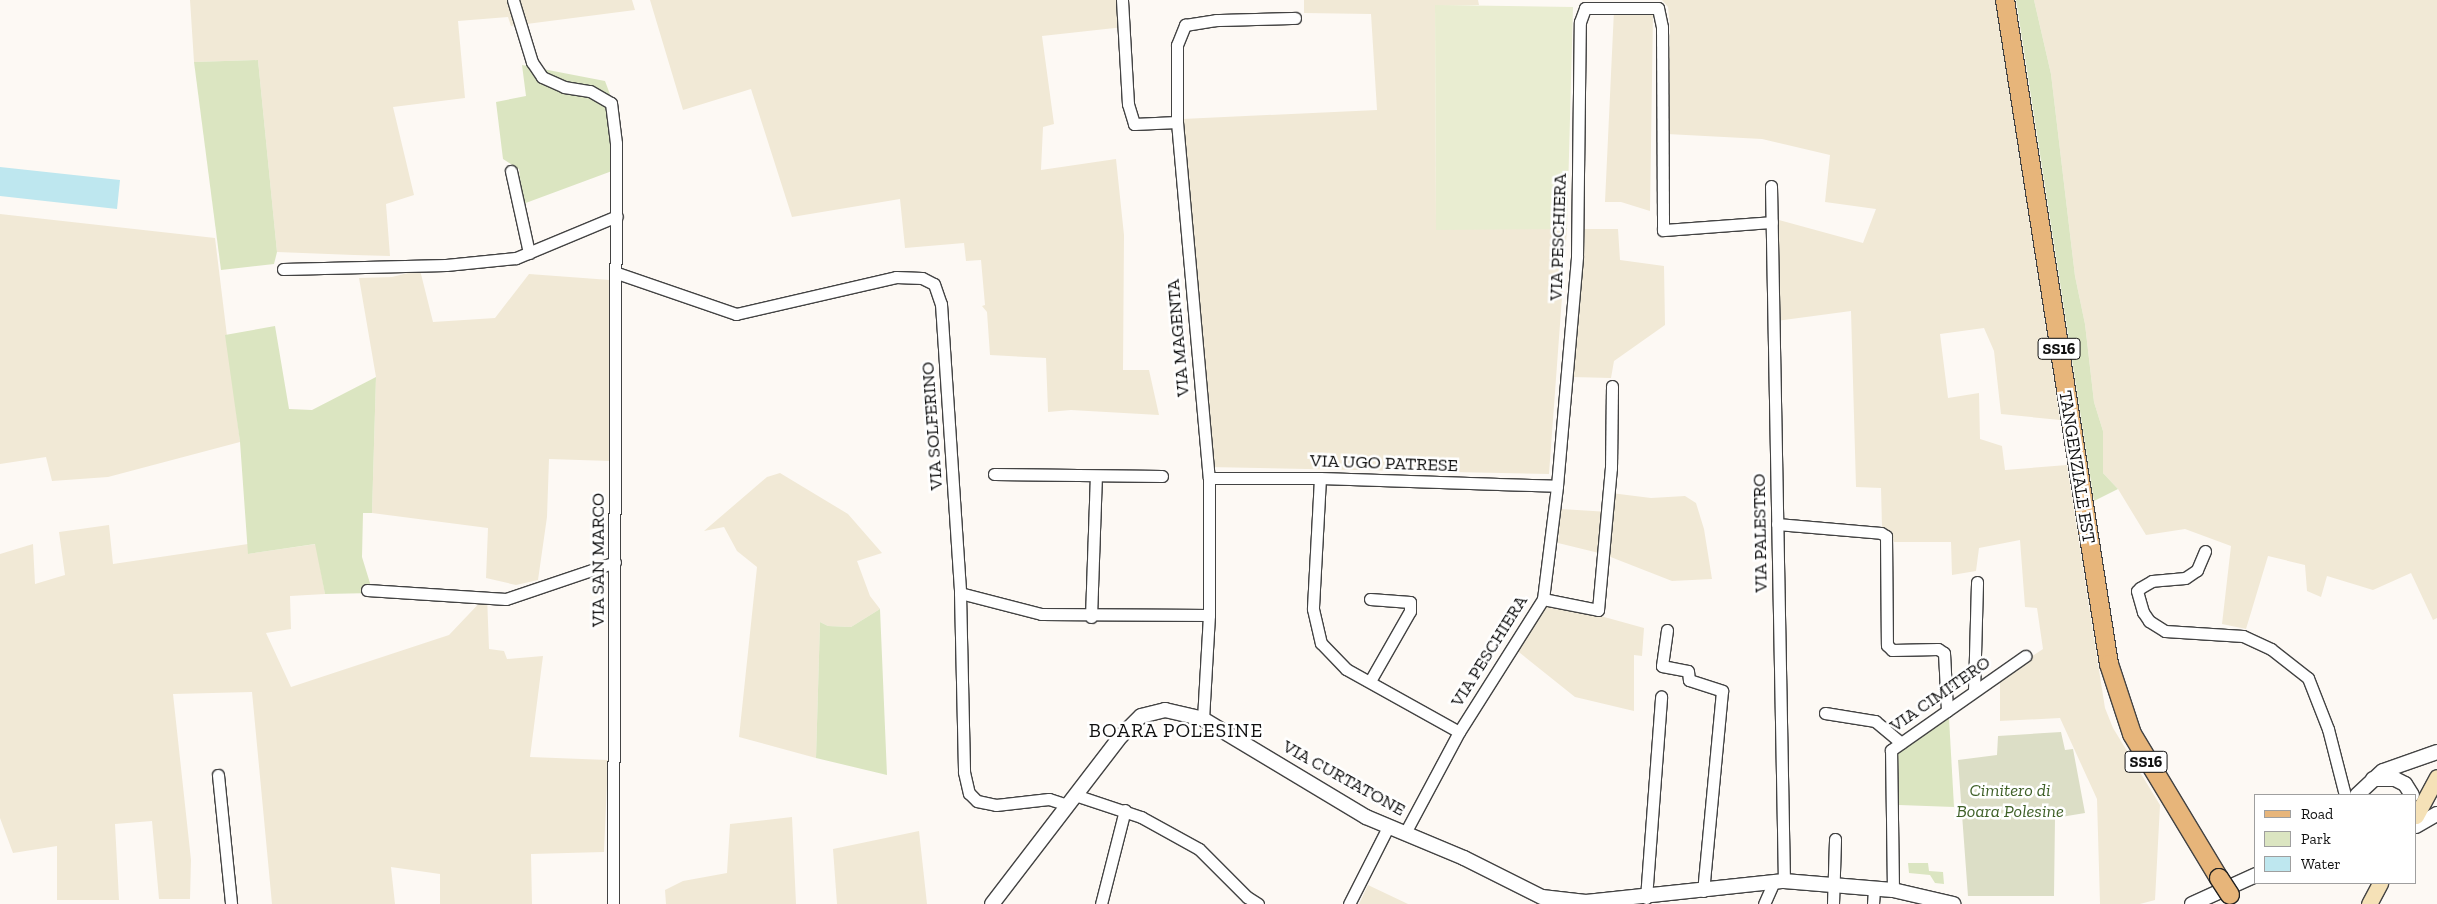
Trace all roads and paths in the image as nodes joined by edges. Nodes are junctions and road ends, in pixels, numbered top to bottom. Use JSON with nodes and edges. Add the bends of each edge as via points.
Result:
{"nodes":[{"id":1,"x":514,"y":0,"type":"edge"},
{"id":2,"x":1122,"y":0,"type":"edge"},
{"id":3,"x":2004,"y":0,"type":"edge"},
{"id":4,"x":1295,"y":18,"type":"dead end"},
{"id":5,"x":1176,"y":122,"type":"junction"},
{"id":6,"x":511,"y":172,"type":"dead end"},
{"id":7,"x":1771,"y":186,"type":"dead end"},
{"id":8,"x":616,"y":216,"type":"junction"},
{"id":9,"x":1772,"y":222,"type":"junction"},
{"id":10,"x":529,"y":253,"type":"junction"},
{"id":11,"x":283,"y":269,"type":"dead end"},
{"id":12,"x":617,"y":273,"type":"junction"},
{"id":13,"x":1612,"y":386,"type":"dead end"},
{"id":14,"x":994,"y":474,"type":"dead end"},
{"id":15,"x":1096,"y":476,"type":"junction"},
{"id":16,"x":1162,"y":476,"type":"dead end"},
{"id":17,"x":1209,"y":478,"type":"junction"},
{"id":18,"x":1320,"y":478,"type":"junction"},
{"id":19,"x":1557,"y":486,"type":"junction"},
{"id":20,"x":1777,"y":524,"type":"junction"},
{"id":21,"x":2205,"y":551,"type":"dead end"},
{"id":22,"x":615,"y":562,"type":"junction"},
{"id":23,"x":1977,"y":582,"type":"dead end"},
{"id":24,"x":367,"y":590,"type":"dead end"},
{"id":25,"x":960,"y":593,"type":"junction"},
{"id":26,"x":1370,"y":599,"type":"dead end"},
{"id":27,"x":1543,"y":599,"type":"junction"},
{"id":28,"x":1209,"y":615,"type":"junction"},
{"id":29,"x":1091,"y":616,"type":"junction"},
{"id":30,"x":1667,"y":630,"type":"dead end"},
{"id":31,"x":2025,"y":656,"type":"dead end"},
{"id":32,"x":1370,"y":682,"type":"junction"},
{"id":33,"x":1974,"y":691,"type":"junction"},
{"id":34,"x":1662,"y":697,"type":"dead end"},
{"id":35,"x":1947,"y":711,"type":"junction"},
{"id":36,"x":1825,"y":713,"type":"dead end"},
{"id":37,"x":1203,"y":719,"type":"junction"},
{"id":38,"x":1459,"y":732,"type":"junction"},
{"id":39,"x":1901,"y":743,"type":"junction"},
{"id":40,"x":2437,"y":752,"type":"edge"},
{"id":41,"x":218,"y":775,"type":"dead end"},
{"id":42,"x":2437,"y":777,"type":"edge"},
{"id":43,"x":2372,"y":779,"type":"junction"},
{"id":44,"x":2344,"y":794,"type":"edge"},
{"id":45,"x":2358,"y":794,"type":"edge"},
{"id":46,"x":2411,"y":794,"type":"edge"},
{"id":47,"x":1071,"y":800,"type":"junction"},
{"id":48,"x":1125,"y":810,"type":"junction"},
{"id":49,"x":2417,"y":814,"type":"edge"},
{"id":50,"x":2437,"y":814,"type":"edge"},
{"id":51,"x":2417,"y":825,"type":"edge"},
{"id":52,"x":1388,"y":827,"type":"junction"},
{"id":53,"x":1405,"y":833,"type":"junction"},
{"id":54,"x":1835,"y":839,"type":"dead end"},
{"id":55,"x":2254,"y":876,"type":"edge"},
{"id":56,"x":1779,"y":881,"type":"junction"},
{"id":57,"x":1835,"y":883,"type":"junction"},
{"id":58,"x":2379,"y":884,"type":"edge"},
{"id":59,"x":1874,"y":888,"type":"junction"},
{"id":60,"x":1893,"y":890,"type":"junction"},
{"id":61,"x":1704,"y":891,"type":"junction"},
{"id":62,"x":1646,"y":898,"type":"junction"},
{"id":63,"x":2233,"y":900,"type":"edge"},
{"id":64,"x":231,"y":904,"type":"edge"},
{"id":65,"x":613,"y":904,"type":"edge"},
{"id":66,"x":992,"y":904,"type":"edge"},
{"id":67,"x":1101,"y":904,"type":"edge"},
{"id":68,"x":1258,"y":904,"type":"edge"},
{"id":69,"x":1349,"y":904,"type":"edge"},
{"id":70,"x":1764,"y":904,"type":"edge"},
{"id":71,"x":1833,"y":904,"type":"edge"},
{"id":72,"x":1872,"y":904,"type":"edge"},
{"id":73,"x":1953,"y":904,"type":"edge"},
{"id":74,"x":2192,"y":904,"type":"edge"},
{"id":75,"x":2369,"y":904,"type":"edge"}],
"edges":[{"from":1,"to":8,"type":"street","name":"VIA SAN MARCO","via":[[532,62],[542,77],[564,87],[590,91],[611,103],[616,143]]},
{"from":2,"to":5,"type":"street","via":[[1128,104],[1134,124]]},
{"from":3,"to":63,"type":"main road","name":"TANGENZIALE EST","number":"SS16","bridge":true,"via":[[2109,664],[2120,707],[2135,741]]},
{"from":4,"to":5,"type":"street","name":"VIA MAGENTA","via":[[1216,20],[1185,25],[1177,46]]},
{"from":5,"to":17,"type":"street","name":"VIA MAGENTA"},
{"from":6,"to":10,"type":"street"},
{"from":7,"to":9,"type":"street","name":"VIA PALESTRO"},
{"from":8,"to":10,"type":"street"},
{"from":8,"to":12,"type":"street","name":"VIA SAN MARCO"},
{"from":9,"to":19,"type":"street","name":"VIA PESCHIERA","via":[[1663,230],[1662,27],[1658,8],[1585,8],[1580,22],[1577,256]]},
{"from":9,"to":20,"type":"street","name":"VIA PALESTRO"},
{"from":10,"to":11,"type":"street","via":[[516,258],[446,265]]},
{"from":12,"to":22,"type":"street","name":"VIA SAN MARCO"},
{"from":12,"to":25,"type":"street","name":"VIA SOLFERINO","via":[[736,314],[896,277],[922,278],[934,284],[941,304]]},
{"from":13,"to":27,"type":"street","via":[[1610,468],[1598,610]]},
{"from":14,"to":15,"type":"street"},
{"from":15,"to":16,"type":"street"},
{"from":15,"to":29,"type":"street"},
{"from":17,"to":18,"type":"street","name":"VIA UGO PATRESE"},
{"from":17,"to":28,"type":"street","name":"VIA MAGENTA"},
{"from":18,"to":19,"type":"street","name":"VIA UGO PATRESE"},
{"from":18,"to":32,"type":"street","via":[[1315,626],[1321,643],[1335,660]]},
{"from":19,"to":27,"type":"street","name":"VIA PESCHIERA"},
{"from":20,"to":35,"type":"street","via":[[1886,536],[1887,645],[1892,650],[1938,649],[1944,653]]},
{"from":20,"to":56,"type":"street","name":"VIA PALESTRO"},
{"from":21,"to":44,"type":"street","via":[[2197,570],[2185,578],[2152,581],[2140,588],[2138,596],[2143,612],[2149,621],[2164,631],[2244,636],[2271,649],[2308,678],[2328,729]]},
{"from":22,"to":24,"type":"street","via":[[506,599]]},
{"from":22,"to":65,"type":"street","name":"VIA SAN MARCO"},
{"from":23,"to":33,"type":"street"},
{"from":25,"to":29,"type":"street","via":[[1041,614]]},
{"from":25,"to":47,"type":"street","name":"VIA SOLFERINO","via":[[964,772],[970,793],[977,801],[990,804]]},
{"from":26,"to":32,"type":"street","via":[[1410,602],[1410,610]]},
{"from":27,"to":38,"type":"street","name":"VIA PESCHIERA"},
{"from":28,"to":29,"type":"street"},
{"from":28,"to":37,"type":"street","name":"VIA MAGENTA"},
{"from":30,"to":61,"type":"street","via":[[1662,666],[1688,671],[1689,680],[1722,692]]},
{"from":31,"to":33,"type":"street","name":"VIA CIMITERO"},
{"from":32,"to":38,"type":"street"},
{"from":33,"to":35,"type":"street","name":"VIA CIMITERO"},
{"from":34,"to":62,"type":"street"},
{"from":35,"to":39,"type":"street","name":"VIA CIMITERO"},
{"from":36,"to":39,"type":"street","via":[[1876,721]]},
{"from":37,"to":47,"type":"street","name":"VIA CURTATONE","via":[[1165,710],[1142,716],[1121,736]]},
{"from":37,"to":52,"type":"street","name":"VIA CURTATONE","via":[[1327,795]]},
{"from":38,"to":53,"type":"street","name":"VIA PESCHIERA"},
{"from":39,"to":60,"type":"street","name":"VIA CIMITERO","via":[[1892,750]]},
{"from":40,"to":43,"type":"street","via":[[2383,771]]},
{"from":41,"to":64,"type":"street"},
{"from":42,"to":49,"type":"main road"},
{"from":43,"to":45,"type":"street"},
{"from":43,"to":46,"type":"street","via":[[2395,779],[2405,784]]},
{"from":47,"to":48,"type":"street","name":"VIA SOLFERINO"},
{"from":47,"to":66,"type":"street","name":"VIA CURTATONE"},
{"from":48,"to":67,"type":"street"},
{"from":48,"to":68,"type":"street","name":"VIA SOLFERINO","via":[[1199,849]]},
{"from":50,"to":51,"type":"street"},
{"from":52,"to":53,"type":"street","name":"VIA CURTATONE"},
{"from":52,"to":69,"type":"street"},
{"from":53,"to":62,"type":"street","name":"VIA CURTATONE","via":[[1542,897],[1586,902]]},
{"from":54,"to":57,"type":"street"},
{"from":55,"to":74,"type":"street"},
{"from":56,"to":57,"type":"street","name":"VIA CURTATONE"},
{"from":56,"to":61,"type":"street","name":"VIA CURTATONE"},
{"from":56,"to":70,"type":"street"},
{"from":57,"to":59,"type":"street","name":"VIA CURTATONE"},
{"from":57,"to":71,"type":"street"},
{"from":58,"to":75,"type":"main road"},
{"from":59,"to":60,"type":"street","name":"VIA CURTATONE"},
{"from":59,"to":72,"type":"street"},
{"from":60,"to":73,"type":"street","name":"VIA CURTATONE"},
{"from":61,"to":62,"type":"street","name":"VIA CURTATONE"}]}
